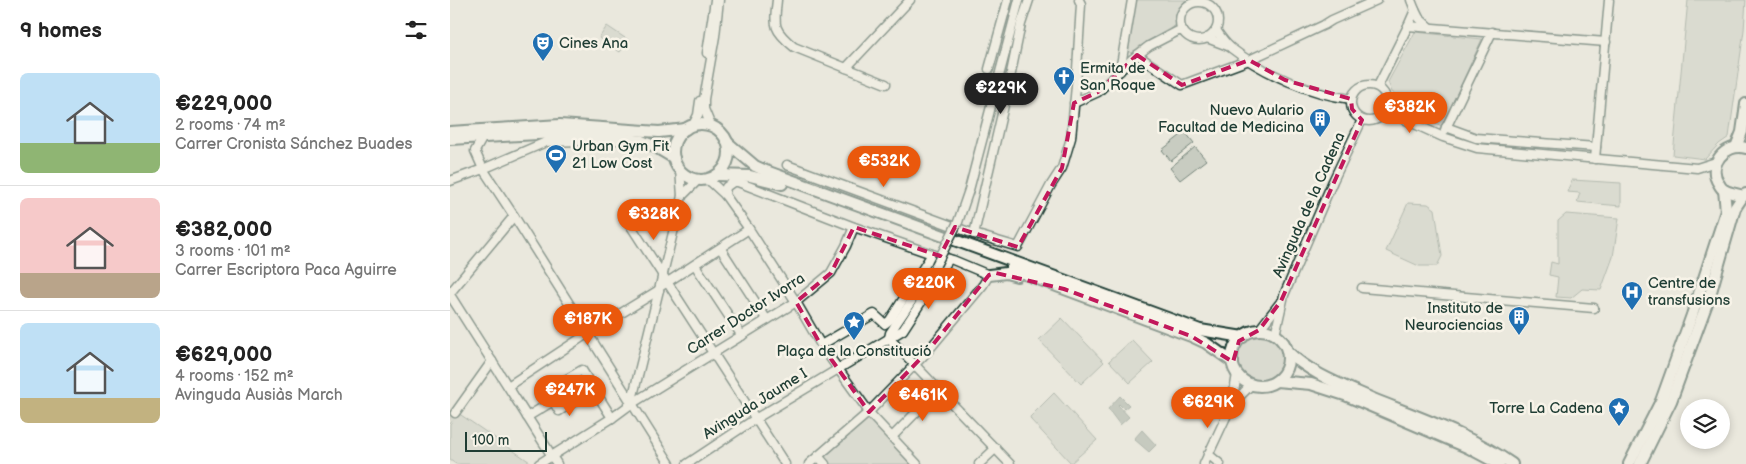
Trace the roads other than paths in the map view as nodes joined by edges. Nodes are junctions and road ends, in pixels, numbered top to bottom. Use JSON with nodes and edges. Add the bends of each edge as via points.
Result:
{"nodes":[{"id":1,"x":717,"y":0,"type":"edge"},
{"id":2,"x":777,"y":0,"type":"edge"},
{"id":3,"x":910,"y":0,"type":"edge"},
{"id":4,"x":1008,"y":0,"type":"edge"},
{"id":5,"x":1019,"y":0,"type":"edge"},
{"id":6,"x":1028,"y":0,"type":"edge"},
{"id":7,"x":1079,"y":0,"type":"edge"},
{"id":8,"x":1132,"y":0,"type":"edge"},
{"id":9,"x":1378,"y":0,"type":"edge"},
{"id":10,"x":1411,"y":0,"type":"edge"},
{"id":11,"x":1609,"y":0,"type":"edge"},
{"id":12,"x":1195,"y":1,"type":"edge"},
{"id":13,"x":1414,"y":10,"type":"junction"},
{"id":14,"x":1408,"y":26,"type":"junction"},
{"id":15,"x":1430,"y":27,"type":"junction"},
{"id":16,"x":1180,"y":29,"type":"junction"},
{"id":17,"x":1216,"y":30,"type":"junction"},
{"id":18,"x":1492,"y":32,"type":"junction"},
{"id":19,"x":1207,"y":38,"type":"junction"},
{"id":20,"x":1606,"y":42,"type":"junction"},
{"id":21,"x":996,"y":46,"type":"junction"},
{"id":22,"x":1229,"y":46,"type":"junction"},
{"id":23,"x":1007,"y":48,"type":"junction"},
{"id":24,"x":1137,"y":55,"type":"junction"},
{"id":25,"x":1249,"y":60,"type":"junction"},
{"id":26,"x":846,"y":68,"type":"junction"},
{"id":27,"x":989,"y":68,"type":"dead end"},
{"id":28,"x":1120,"y":71,"type":"junction"},
{"id":29,"x":886,"y":84,"type":"dead end"},
{"id":30,"x":1378,"y":86,"type":"junction"},
{"id":31,"x":1351,"y":99,"type":"junction"},
{"id":32,"x":1074,"y":103,"type":"junction"},
{"id":33,"x":1746,"y":104,"type":"edge"},
{"id":34,"x":1386,"y":110,"type":"junction"},
{"id":35,"x":1362,"y":120,"type":"junction"},
{"id":36,"x":711,"y":126,"type":"junction"},
{"id":37,"x":689,"y":127,"type":"junction"},
{"id":38,"x":1446,"y":127,"type":"junction"},
{"id":39,"x":450,"y":132,"type":"edge"},
{"id":40,"x":1442,"y":136,"type":"junction"},
{"id":41,"x":483,"y":137,"type":"junction"},
{"id":42,"x":630,"y":138,"type":"junction"},
{"id":43,"x":450,"y":139,"type":"edge"},
{"id":44,"x":728,"y":143,"type":"junction"},
{"id":45,"x":1596,"y":147,"type":"junction"},
{"id":46,"x":1741,"y":148,"type":"edge"},
{"id":47,"x":674,"y":158,"type":"junction"},
{"id":48,"x":1595,"y":159,"type":"junction"},
{"id":49,"x":1716,"y":162,"type":"junction"},
{"id":50,"x":787,"y":164,"type":"dead end"},
{"id":51,"x":1697,"y":168,"type":"junction"},
{"id":52,"x":483,"y":169,"type":"junction"},
{"id":53,"x":680,"y":169,"type":"junction"},
{"id":54,"x":716,"y":175,"type":"junction"},
{"id":55,"x":1714,"y":177,"type":"junction"},
{"id":56,"x":701,"y":179,"type":"junction"},
{"id":57,"x":450,"y":181,"type":"edge"},
{"id":58,"x":1724,"y":190,"type":"junction"},
{"id":59,"x":725,"y":195,"type":"junction"},
{"id":60,"x":1745,"y":195,"type":"edge"},
{"id":61,"x":682,"y":196,"type":"junction"},
{"id":62,"x":514,"y":216,"type":"junction"},
{"id":63,"x":627,"y":220,"type":"dead end"},
{"id":64,"x":854,"y":226,"type":"junction"},
{"id":65,"x":749,"y":229,"type":"junction"},
{"id":66,"x":974,"y":234,"type":"junction"},
{"id":67,"x":721,"y":249,"type":"junction"},
{"id":68,"x":932,"y":254,"type":"junction"},
{"id":69,"x":951,"y":259,"type":"junction"},
{"id":70,"x":696,"y":264,"type":"junction"},
{"id":71,"x":662,"y":275,"type":"junction"},
{"id":72,"x":989,"y":275,"type":"junction"},
{"id":73,"x":662,"y":286,"type":"junction"},
{"id":74,"x":1362,"y":288,"type":"dead end"},
{"id":75,"x":1064,"y":289,"type":"junction"},
{"id":76,"x":450,"y":294,"type":"edge"},
{"id":77,"x":1281,"y":301,"type":"junction"},
{"id":78,"x":796,"y":302,"type":"junction"},
{"id":79,"x":1594,"y":308,"type":"dead end"},
{"id":80,"x":767,"y":320,"type":"junction"},
{"id":81,"x":1259,"y":330,"type":"junction"},
{"id":82,"x":587,"y":334,"type":"junction"},
{"id":83,"x":1275,"y":335,"type":"junction"},
{"id":84,"x":742,"y":336,"type":"junction"},
{"id":85,"x":1243,"y":337,"type":"junction"},
{"id":86,"x":889,"y":338,"type":"junction"},
{"id":87,"x":821,"y":345,"type":"junction"},
{"id":88,"x":1287,"y":351,"type":"junction"},
{"id":89,"x":714,"y":353,"type":"junction"},
{"id":90,"x":492,"y":362,"type":"junction"},
{"id":91,"x":1233,"y":362,"type":"junction"},
{"id":92,"x":915,"y":364,"type":"junction"},
{"id":93,"x":839,"y":369,"type":"junction"},
{"id":94,"x":1237,"y":374,"type":"junction"},
{"id":95,"x":1276,"y":381,"type":"junction"},
{"id":96,"x":1252,"y":384,"type":"junction"},
{"id":97,"x":508,"y":386,"type":"junction"},
{"id":98,"x":594,"y":389,"type":"junction"},
{"id":99,"x":938,"y":390,"type":"junction"},
{"id":100,"x":553,"y":401,"type":"junction"},
{"id":101,"x":631,"y":404,"type":"junction"},
{"id":102,"x":1232,"y":404,"type":"junction"},
{"id":103,"x":869,"y":412,"type":"junction"},
{"id":104,"x":455,"y":413,"type":"dead end"},
{"id":105,"x":527,"y":417,"type":"junction"},
{"id":106,"x":612,"y":418,"type":"junction"},
{"id":107,"x":756,"y":419,"type":"junction"},
{"id":108,"x":892,"y":438,"type":"junction"},
{"id":109,"x":996,"y":448,"type":"junction"},
{"id":110,"x":1208,"y":454,"type":"junction"},
{"id":111,"x":552,"y":456,"type":"junction"},
{"id":112,"x":818,"y":456,"type":"junction"},
{"id":113,"x":539,"y":464,"type":"edge"},
{"id":114,"x":557,"y":464,"type":"edge"},
{"id":115,"x":670,"y":464,"type":"edge"},
{"id":116,"x":678,"y":464,"type":"edge"},
{"id":117,"x":687,"y":464,"type":"edge"},
{"id":118,"x":785,"y":464,"type":"edge"},
{"id":119,"x":809,"y":464,"type":"edge"},
{"id":120,"x":825,"y":464,"type":"edge"},
{"id":121,"x":916,"y":464,"type":"edge"},
{"id":122,"x":979,"y":464,"type":"edge"},
{"id":123,"x":1010,"y":464,"type":"edge"},
{"id":124,"x":1204,"y":464,"type":"edge"},
{"id":125,"x":1220,"y":464,"type":"edge"},
{"id":126,"x":1499,"y":464,"type":"edge"},
{"id":127,"x":1512,"y":464,"type":"edge"},
{"id":128,"x":1629,"y":464,"type":"edge"},
{"id":129,"x":1640,"y":464,"type":"edge"}],
"edges":[{"from":1,"to":36,"type":"street","via":[[716,28],[704,99],[704,109]]},
{"from":1,"to":37,"type":"street","via":[[698,115]]},
{"from":2,"to":26,"type":"street","via":[[776,30],[782,37],[801,51]]},
{"from":3,"to":26,"type":"street"},
{"from":4,"to":21,"type":"street"},
{"from":5,"to":23,"type":"street"},
{"from":6,"to":66,"type":"street"},
{"from":7,"to":32,"type":"street"},
{"from":8,"to":28,"type":"street"},
{"from":9,"to":25,"type":"street"},
{"from":10,"to":13,"type":"street"},
{"from":11,"to":20,"type":"street"},
{"from":12,"to":16,"type":"street","via":[[1182,12]]},
{"from":12,"to":17,"type":"street","via":[[1206,3],[1215,10]]},
{"from":13,"to":14,"type":"street"},
{"from":13,"to":15,"type":"street"},
{"from":14,"to":15,"type":"street"},
{"from":14,"to":30,"type":"street"},
{"from":15,"to":18,"type":"street"},
{"from":16,"to":19,"type":"street","via":[[1195,40]]},
{"from":16,"to":24,"type":"street"},
{"from":17,"to":19,"type":"street"},
{"from":17,"to":22,"type":"street"},
{"from":18,"to":20,"type":"street"},
{"from":18,"to":38,"type":"street"},
{"from":19,"to":22,"type":"street"},
{"from":20,"to":45,"type":"street"},
{"from":21,"to":23,"type":"street"},
{"from":21,"to":27,"type":"street"},
{"from":22,"to":25,"type":"street"},
{"from":23,"to":86,"type":"street","bridge":true,"via":[[958,222],[936,264]]},
{"from":24,"to":25,"type":"street","via":[[1182,85]]},
{"from":24,"to":28,"type":"street"},
{"from":25,"to":31,"type":"street","via":[[1285,80]]},
{"from":26,"to":29,"type":"street"},
{"from":28,"to":32,"type":"street","via":[[1098,92]]},
{"from":30,"to":31,"type":"street","via":[[1362,85]]},
{"from":30,"to":34,"type":"street","via":[[1386,94]]},
{"from":31,"to":35,"type":"street","via":[[1354,114]]},
{"from":32,"to":66,"type":"street","via":[[1071,138],[1062,168],[1018,247]]},
{"from":33,"to":46,"type":"main road"},
{"from":34,"to":35,"type":"street","via":[[1374,121]]},
{"from":34,"to":40,"type":"street"},
{"from":35,"to":77,"type":"street","name":"Avinguda de la Cadena"},
{"from":36,"to":37,"type":"main road"},
{"from":36,"to":44,"type":"main road","via":[[721,132]]},
{"from":37,"to":39,"type":"main road","via":[[659,132],[560,125]]},
{"from":37,"to":47,"type":"main road","via":[[677,139]]},
{"from":38,"to":40,"type":"street"},
{"from":38,"to":45,"type":"street","via":[[1476,138]]},
{"from":40,"to":48,"type":"street","via":[[1477,148]]},
{"from":41,"to":42,"type":"main road","via":[[556,133]]},
{"from":41,"to":43,"type":"main road"},
{"from":41,"to":52,"type":"street","via":[[475,151]]},
{"from":42,"to":47,"type":"main road","via":[[651,144]]},
{"from":42,"to":52,"type":"street","via":[[610,142],[546,142]]},
{"from":44,"to":54,"type":"main road","via":[[728,161]]},
{"from":44,"to":85,"type":"main road","via":[[754,166],[766,171],[1200,330]]},
{"from":45,"to":48,"type":"street"},
{"from":46,"to":49,"type":"main road","via":[[1724,152]]},
{"from":47,"to":53,"type":"main road"},
{"from":48,"to":51,"type":"street"},
{"from":49,"to":51,"type":"street"},
{"from":49,"to":55,"type":"main road"},
{"from":50,"to":66,"type":"street"},
{"from":51,"to":55,"type":"street"},
{"from":52,"to":57,"type":"street"},
{"from":52,"to":62,"type":"street"},
{"from":53,"to":56,"type":"main road","via":[[688,176]]},
{"from":53,"to":61,"type":"street"},
{"from":54,"to":56,"type":"main road"},
{"from":54,"to":75,"type":"main road","via":[[772,180]]},
{"from":55,"to":58,"type":"main road"},
{"from":56,"to":59,"type":"street","via":[[711,182]]},
{"from":56,"to":61,"type":"street"},
{"from":58,"to":60,"type":"main road"},
{"from":58,"to":128,"type":"main road","via":[[1726,211],[1692,314],[1660,401]]},
{"from":59,"to":64,"type":"street","via":[[726,186],[738,182]]},
{"from":59,"to":65,"type":"street"},
{"from":60,"to":129,"type":"main road","via":[[1735,208],[1710,295],[1674,394]]},
{"from":61,"to":71,"type":"street"},
{"from":62,"to":76,"type":"street"},
{"from":62,"to":82,"type":"street"},
{"from":63,"to":71,"type":"street"},
{"from":64,"to":68,"type":"street"},
{"from":64,"to":78,"type":"street","name":"Carrer Doctor Ivorra","via":[[831,272]]},
{"from":65,"to":67,"type":"street"},
{"from":65,"to":78,"type":"street"},
{"from":67,"to":70,"type":"street"},
{"from":67,"to":80,"type":"street"},
{"from":68,"to":69,"type":"street"},
{"from":68,"to":87,"type":"street","via":[[890,320],[885,324],[874,314]]},
{"from":69,"to":72,"type":"street"},
{"from":69,"to":86,"type":"street","via":[[903,330]]},
{"from":70,"to":73,"type":"street"},
{"from":70,"to":84,"type":"street"},
{"from":71,"to":73,"type":"street"},
{"from":72,"to":75,"type":"main road","via":[[1006,273]]},
{"from":72,"to":92,"type":"street","via":[[969,303]]},
{"from":73,"to":82,"type":"street"},
{"from":73,"to":89,"type":"street"},
{"from":73,"to":101,"type":"street"},
{"from":74,"to":79,"type":"street"},
{"from":75,"to":91,"type":"main road","via":[[1190,336]]},
{"from":76,"to":90,"type":"street"},
{"from":77,"to":81,"type":"street","name":"Avinguda de la Cadena"},
{"from":77,"to":83,"type":"street","name":"Avinguda de la Cadena"},
{"from":78,"to":80,"type":"street","name":"Carrer Doctor Ivorra"},
{"from":78,"to":87,"type":"street"},
{"from":80,"to":84,"type":"street","name":"Carrer Doctor Ivorra"},
{"from":81,"to":83,"type":"main road"},
{"from":81,"to":85,"type":"main road"},
{"from":82,"to":97,"type":"street"},
{"from":82,"to":101,"type":"street"},
{"from":83,"to":88,"type":"main road"},
{"from":84,"to":89,"type":"street","name":"Carrer Doctor Ivorra"},
{"from":85,"to":91,"type":"main road","via":[[1233,351]]},
{"from":86,"to":92,"type":"street"},
{"from":86,"to":93,"type":"street"},
{"from":87,"to":93,"type":"street"},
{"from":88,"to":95,"type":"main road","via":[[1285,371]]},
{"from":88,"to":127,"type":"main road","via":[[1298,362],[1326,379],[1458,434]]},
{"from":89,"to":101,"type":"street","name":"Carrer Doctor Ivorra"},
{"from":89,"to":107,"type":"street"},
{"from":90,"to":97,"type":"street"},
{"from":90,"to":104,"type":"street"},
{"from":91,"to":94,"type":"main road"},
{"from":92,"to":99,"type":"street"},
{"from":92,"to":103,"type":"street"},
{"from":93,"to":103,"type":"street"},
{"from":93,"to":107,"type":"street","name":"Avinguda Jaume I"},
{"from":94,"to":96,"type":"main road"},
{"from":94,"to":102,"type":"street"},
{"from":95,"to":96,"type":"main road","via":[[1264,386]]},
{"from":95,"to":126,"type":"main road","via":[[1311,384],[1345,395]]},
{"from":96,"to":102,"type":"street"},
{"from":97,"to":105,"type":"street"},
{"from":98,"to":100,"type":"street","via":[[559,411]]},
{"from":98,"to":100,"type":"street","via":[[582,370],[547,391]]},
{"from":98,"to":106,"type":"street"},
{"from":99,"to":108,"type":"street"},
{"from":99,"to":109,"type":"street"},
{"from":100,"to":105,"type":"street"},
{"from":101,"to":106,"type":"street","name":"Carrer Doctor Ivorra"},
{"from":101,"to":115,"type":"street"},
{"from":102,"to":110,"type":"street"},
{"from":103,"to":108,"type":"street"},
{"from":103,"to":112,"type":"street"},
{"from":105,"to":111,"type":"street"},
{"from":106,"to":111,"type":"street","name":"Carrer Doctor Ivorra"},
{"from":107,"to":117,"type":"street","name":"Avinguda Jaume I"},
{"from":107,"to":118,"type":"street"},
{"from":108,"to":121,"type":"street"},
{"from":109,"to":122,"type":"street"},
{"from":109,"to":123,"type":"street"},
{"from":110,"to":124,"type":"street"},
{"from":110,"to":125,"type":"street"},
{"from":111,"to":113,"type":"street","name":"Carrer Doctor Ivorra"},
{"from":111,"to":114,"type":"street"},
{"from":112,"to":119,"type":"street"},
{"from":112,"to":120,"type":"street"},
{"from":115,"to":116,"type":"street"}]}
